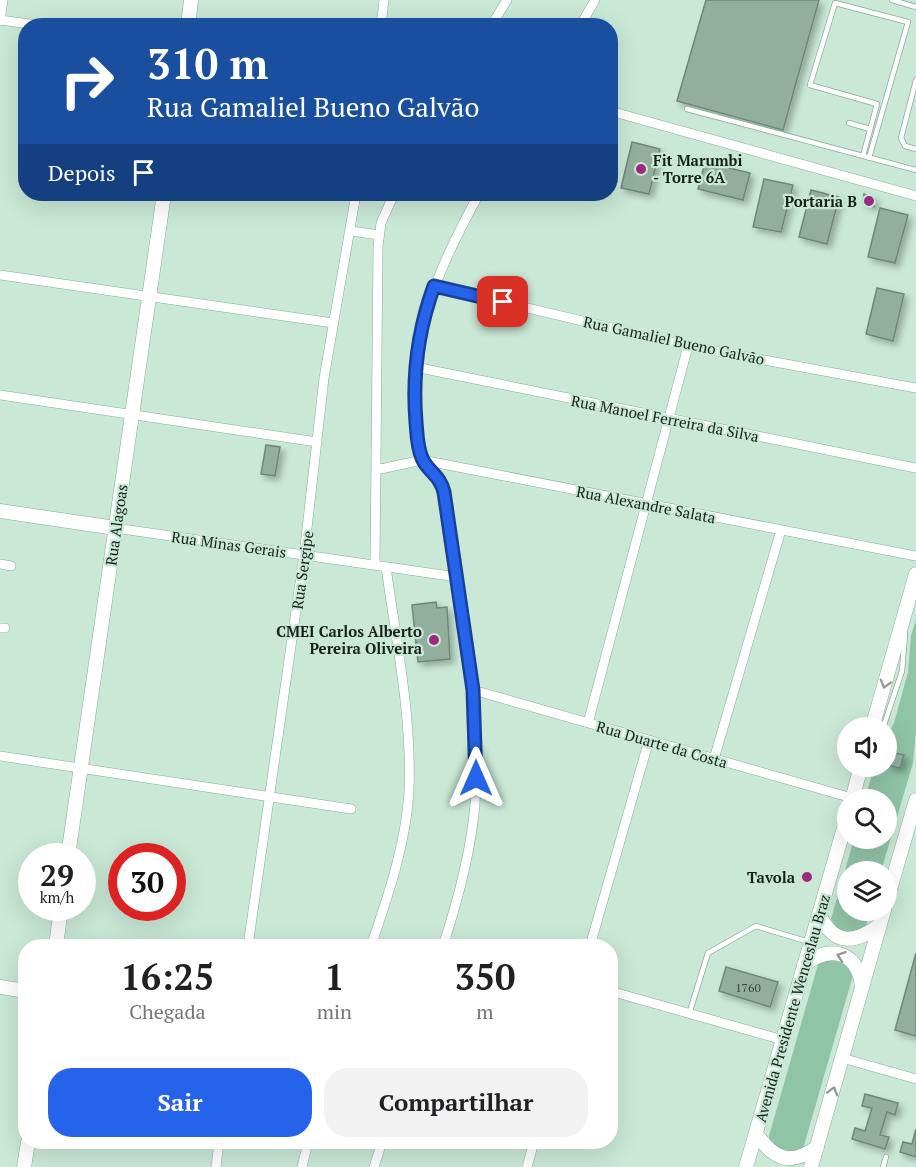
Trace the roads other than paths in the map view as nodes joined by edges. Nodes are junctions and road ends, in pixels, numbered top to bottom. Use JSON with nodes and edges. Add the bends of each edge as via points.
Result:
{"nodes":[{"id":1,"x":3,"y":0,"type":"edge"},
{"id":2,"x":191,"y":0,"type":"edge"},
{"id":3,"x":384,"y":0,"type":"edge"},
{"id":4,"x":507,"y":0,"type":"edge"},
{"id":5,"x":595,"y":0,"type":"edge"},
{"id":6,"x":892,"y":0,"type":"edge"},
{"id":7,"x":916,"y":7,"type":"edge"},
{"id":8,"x":189,"y":18,"type":"edge"},
{"id":9,"x":382,"y":18,"type":"edge"},
{"id":10,"x":496,"y":18,"type":"edge"},
{"id":11,"x":584,"y":18,"type":"edge"},
{"id":12,"x":0,"y":20,"type":"edge"},
{"id":13,"x":18,"y":22,"type":"edge"},
{"id":14,"x":916,"y":81,"type":"edge"},
{"id":15,"x":687,"y":109,"type":"dead end"},
{"id":16,"x":618,"y":113,"type":"edge"},
{"id":17,"x":849,"y":123,"type":"dead end"},
{"id":18,"x":873,"y":130,"type":"junction"},
{"id":19,"x":916,"y":149,"type":"edge"},
{"id":20,"x":866,"y":157,"type":"junction"},
{"id":21,"x":916,"y":170,"type":"edge"},
{"id":22,"x":916,"y":196,"type":"edge"},
{"id":23,"x":163,"y":201,"type":"edge"},
{"id":24,"x":355,"y":201,"type":"edge"},
{"id":25,"x":391,"y":201,"type":"edge"},
{"id":26,"x":475,"y":201,"type":"edge"},
{"id":27,"x":351,"y":231,"type":"junction"},
{"id":28,"x":379,"y":235,"type":"junction"},
{"id":29,"x":0,"y":274,"type":"edge"},
{"id":30,"x":434,"y":286,"type":"junction"},
{"id":31,"x":149,"y":296,"type":"junction"},
{"id":32,"x":333,"y":323,"type":"junction"},
{"id":33,"x":688,"y":346,"type":"junction"},
{"id":34,"x":415,"y":367,"type":"junction"},
{"id":35,"x":916,"y":388,"type":"edge"},
{"id":36,"x":0,"y":395,"type":"edge"},
{"id":37,"x":132,"y":414,"type":"junction"},
{"id":38,"x":670,"y":418,"type":"junction"},
{"id":39,"x":317,"y":442,"type":"junction"},
{"id":40,"x":422,"y":460,"type":"junction"},
{"id":41,"x":916,"y":468,"type":"edge"},
{"id":42,"x":376,"y":470,"type":"junction"},
{"id":43,"x":648,"y":504,"type":"junction"},
{"id":44,"x":0,"y":511,"type":"edge"},
{"id":45,"x":116,"y":528,"type":"junction"},
{"id":46,"x":781,"y":530,"type":"junction"},
{"id":47,"x":304,"y":555,"type":"junction"},
{"id":48,"x":916,"y":556,"type":"edge"},
{"id":49,"x":0,"y":564,"type":"edge"},
{"id":50,"x":11,"y":566,"type":"dead end"},
{"id":51,"x":375,"y":566,"type":"junction"},
{"id":52,"x":386,"y":567,"type":"junction"},
{"id":53,"x":916,"y":574,"type":"edge"},
{"id":54,"x":457,"y":578,"type":"junction"},
{"id":55,"x":906,"y":608,"type":"junction"},
{"id":56,"x":473,"y":690,"type":"junction"},
{"id":57,"x":875,"y":717,"type":"edge"},
{"id":58,"x":887,"y":717,"type":"edge"},
{"id":59,"x":588,"y":723,"type":"junction"},
{"id":60,"x":649,"y":740,"type":"junction"},
{"id":61,"x":0,"y":756,"type":"edge"},
{"id":62,"x":714,"y":759,"type":"junction"},
{"id":63,"x":81,"y":768,"type":"junction"},
{"id":64,"x":837,"y":795,"type":"edge"},
{"id":65,"x":269,"y":796,"type":"junction"},
{"id":66,"x":916,"y":800,"type":"edge"},
{"id":67,"x":351,"y":809,"type":"dead end"},
{"id":68,"x":914,"y":816,"type":"edge"},
{"id":69,"x":70,"y":843,"type":"edge"},
{"id":70,"x":838,"y":849,"type":"edge"},
{"id":71,"x":897,"y":869,"type":"edge"},
{"id":72,"x":819,"y":914,"type":"junction"},
{"id":73,"x":59,"y":921,"type":"edge"},
{"id":74,"x":881,"y":921,"type":"edge"},
{"id":75,"x":880,"y":925,"type":"junction"},
{"id":76,"x":57,"y":939,"type":"edge"},
{"id":77,"x":249,"y":939,"type":"edge"},
{"id":78,"x":373,"y":939,"type":"edge"},
{"id":79,"x":446,"y":939,"type":"edge"},
{"id":80,"x":592,"y":939,"type":"edge"},
{"id":81,"x":811,"y":943,"type":"junction"},
{"id":82,"x":804,"y":965,"type":"junction"},
{"id":83,"x":0,"y":987,"type":"edge"},
{"id":84,"x":863,"y":987,"type":"junction"},
{"id":85,"x":18,"y":990,"type":"edge"},
{"id":86,"x":618,"y":993,"type":"edge"},
{"id":87,"x":689,"y":1014,"type":"junction"},
{"id":88,"x":783,"y":1040,"type":"junction"},
{"id":89,"x":842,"y":1058,"type":"junction"},
{"id":90,"x":916,"y":1079,"type":"edge"},
{"id":91,"x":756,"y":1134,"type":"junction"},
{"id":92,"x":817,"y":1147,"type":"junction"},
{"id":93,"x":27,"y":1149,"type":"edge"},
{"id":94,"x":218,"y":1149,"type":"edge"},
{"id":95,"x":306,"y":1149,"type":"edge"},
{"id":96,"x":380,"y":1149,"type":"edge"},
{"id":97,"x":532,"y":1149,"type":"edge"},
{"id":98,"x":886,"y":1157,"type":"dead end"},
{"id":99,"x":24,"y":1167,"type":"edge"},
{"id":100,"x":216,"y":1167,"type":"edge"},
{"id":101,"x":302,"y":1167,"type":"edge"},
{"id":102,"x":374,"y":1167,"type":"edge"},
{"id":103,"x":527,"y":1167,"type":"edge"},
{"id":104,"x":746,"y":1167,"type":"edge"},
{"id":105,"x":811,"y":1167,"type":"edge"},
{"id":106,"x":883,"y":1167,"type":"edge"}],
"edges":[{"from":1,"to":12,"type":"street"},
{"from":2,"to":8,"type":"main road"},
{"from":3,"to":9,"type":"street"},
{"from":4,"to":10,"type":"street"},
{"from":5,"to":11,"type":"street"},
{"from":6,"to":7,"type":"lane"},
{"from":12,"to":13,"type":"street"},
{"from":14,"to":19,"type":"lane","via":[[901,138],[904,146]]},
{"from":15,"to":20,"type":"lane"},
{"from":16,"to":22,"type":"street"},
{"from":17,"to":18,"type":"lane"},
{"from":18,"to":18,"type":"lane","via":[[908,22],[834,3],[810,85],[877,104]]},
{"from":18,"to":20,"type":"lane"},
{"from":20,"to":21,"type":"lane"},
{"from":23,"to":31,"type":"main road","name":"Rua Alagoas"},
{"from":24,"to":27,"type":"street","name":"Rua Sergipe"},
{"from":25,"to":28,"type":"street"},
{"from":26,"to":30,"type":"street"},
{"from":27,"to":28,"type":"street"},
{"from":27,"to":32,"type":"street","name":"Rua Sergipe"},
{"from":28,"to":42,"type":"street"},
{"from":29,"to":31,"type":"street"},
{"from":30,"to":33,"type":"street","name":"Rua Gamaliel Bueno Galvão"},
{"from":30,"to":34,"type":"street","via":[[421,328]]},
{"from":31,"to":32,"type":"street"},
{"from":31,"to":37,"type":"main road","name":"Rua Alagoas"},
{"from":32,"to":39,"type":"street","name":"Rua Sergipe"},
{"from":33,"to":35,"type":"street","name":"Rua Gamaliel Bueno Galvão"},
{"from":33,"to":38,"type":"street"},
{"from":34,"to":38,"type":"street","name":"Rua Manoel Ferreira da Silva"},
{"from":34,"to":40,"type":"street"},
{"from":36,"to":37,"type":"street"},
{"from":37,"to":39,"type":"street"},
{"from":37,"to":45,"type":"main road","name":"Rua Alagoas"},
{"from":38,"to":41,"type":"street","name":"Rua Manoel Ferreira da Silva"},
{"from":38,"to":43,"type":"street"},
{"from":39,"to":47,"type":"street","name":"Rua Sergipe"},
{"from":40,"to":42,"type":"street","name":"Rua Alexandre Salata"},
{"from":40,"to":43,"type":"street","name":"Rua Alexandre Salata"},
{"from":40,"to":54,"type":"street","via":[[442,482]]},
{"from":42,"to":51,"type":"street"},
{"from":43,"to":46,"type":"street","name":"Rua Alexandre Salata"},
{"from":43,"to":59,"type":"street"},
{"from":44,"to":45,"type":"main road","name":"Rua Minas Gerais"},
{"from":45,"to":47,"type":"street","name":"Rua Minas Gerais"},
{"from":45,"to":63,"type":"main road","name":"Rua Alagoas"},
{"from":46,"to":48,"type":"street","name":"Rua Alexandre Salata"},
{"from":46,"to":62,"type":"street"},
{"from":47,"to":51,"type":"street","name":"Rua Minas Gerais"},
{"from":47,"to":65,"type":"street","name":"Rua Sergipe"},
{"from":49,"to":50,"type":"street"},
{"from":51,"to":52,"type":"street","name":"Rua Minas Gerais"},
{"from":52,"to":54,"type":"street","name":"Rua Minas Gerais"},
{"from":52,"to":78,"type":"street","via":[[405,705],[409,793],[397,860]]},
{"from":53,"to":55,"type":"main road"},
{"from":54,"to":56,"type":"street"},
{"from":55,"to":57,"type":"main road","one_way":true},
{"from":55,"to":58,"type":"lane","via":[[902,671]]},
{"from":56,"to":59,"type":"street","name":"Rua Duarte da Costa"},
{"from":56,"to":79,"type":"street","via":[[476,778],[471,834]]},
{"from":59,"to":60,"type":"street","name":"Rua Duarte da Costa"},
{"from":60,"to":62,"type":"street","name":"Rua Duarte da Costa"},
{"from":60,"to":80,"type":"street"},
{"from":61,"to":63,"type":"street"},
{"from":62,"to":64,"type":"street","name":"Rua Duarte da Costa"},
{"from":63,"to":65,"type":"street"},
{"from":63,"to":69,"type":"main road","name":"Rua Alagoas"},
{"from":65,"to":67,"type":"street"},
{"from":65,"to":77,"type":"street","name":"Rua Sergipe"},
{"from":66,"to":68,"type":"main road"},
{"from":68,"to":71,"type":"main road"},
{"from":70,"to":72,"type":"main road","name":"Avenida Presidente Wenceslau Braz"},
{"from":72,"to":75,"type":"main road","via":[[825,927],[844,939],[856,940]]},
{"from":72,"to":81,"type":"main road","name":"Avenida Presidente Wenceslau Braz"},
{"from":73,"to":76,"type":"main road"},
{"from":74,"to":75,"type":"main road"},
{"from":75,"to":84,"type":"main road"},
{"from":81,"to":82,"type":"main road","name":"Avenida Presidente Wenceslau Braz"},
{"from":81,"to":87,"type":"lane","via":[[756,926],[708,953]]},
{"from":84,"to":82,"type":"main road","one_way":true,"via":[[860,971],[841,954],[817,955]]},
{"from":82,"to":88,"type":"main road","name":"Avenida Presidente Wenceslau Braz"},
{"from":83,"to":85,"type":"main road"},
{"from":84,"to":89,"type":"main road"},
{"from":86,"to":87,"type":"street"},
{"from":87,"to":88,"type":"street"},
{"from":88,"to":91,"type":"main road","name":"Avenida Presidente Wenceslau Braz"},
{"from":89,"to":90,"type":"street"},
{"from":92,"to":89,"type":"main road","one_way":true},
{"from":91,"to":92,"type":"main road","via":[[772,1156],[784,1160],[795,1161]]},
{"from":91,"to":104,"type":"main road","name":"Avenida Presidente Wenceslau Braz"},
{"from":92,"to":105,"type":"main road"},
{"from":93,"to":99,"type":"main road"},
{"from":94,"to":100,"type":"street"},
{"from":95,"to":101,"type":"street"},
{"from":96,"to":102,"type":"street"},
{"from":97,"to":103,"type":"street"},
{"from":98,"to":106,"type":"lane"}]}
